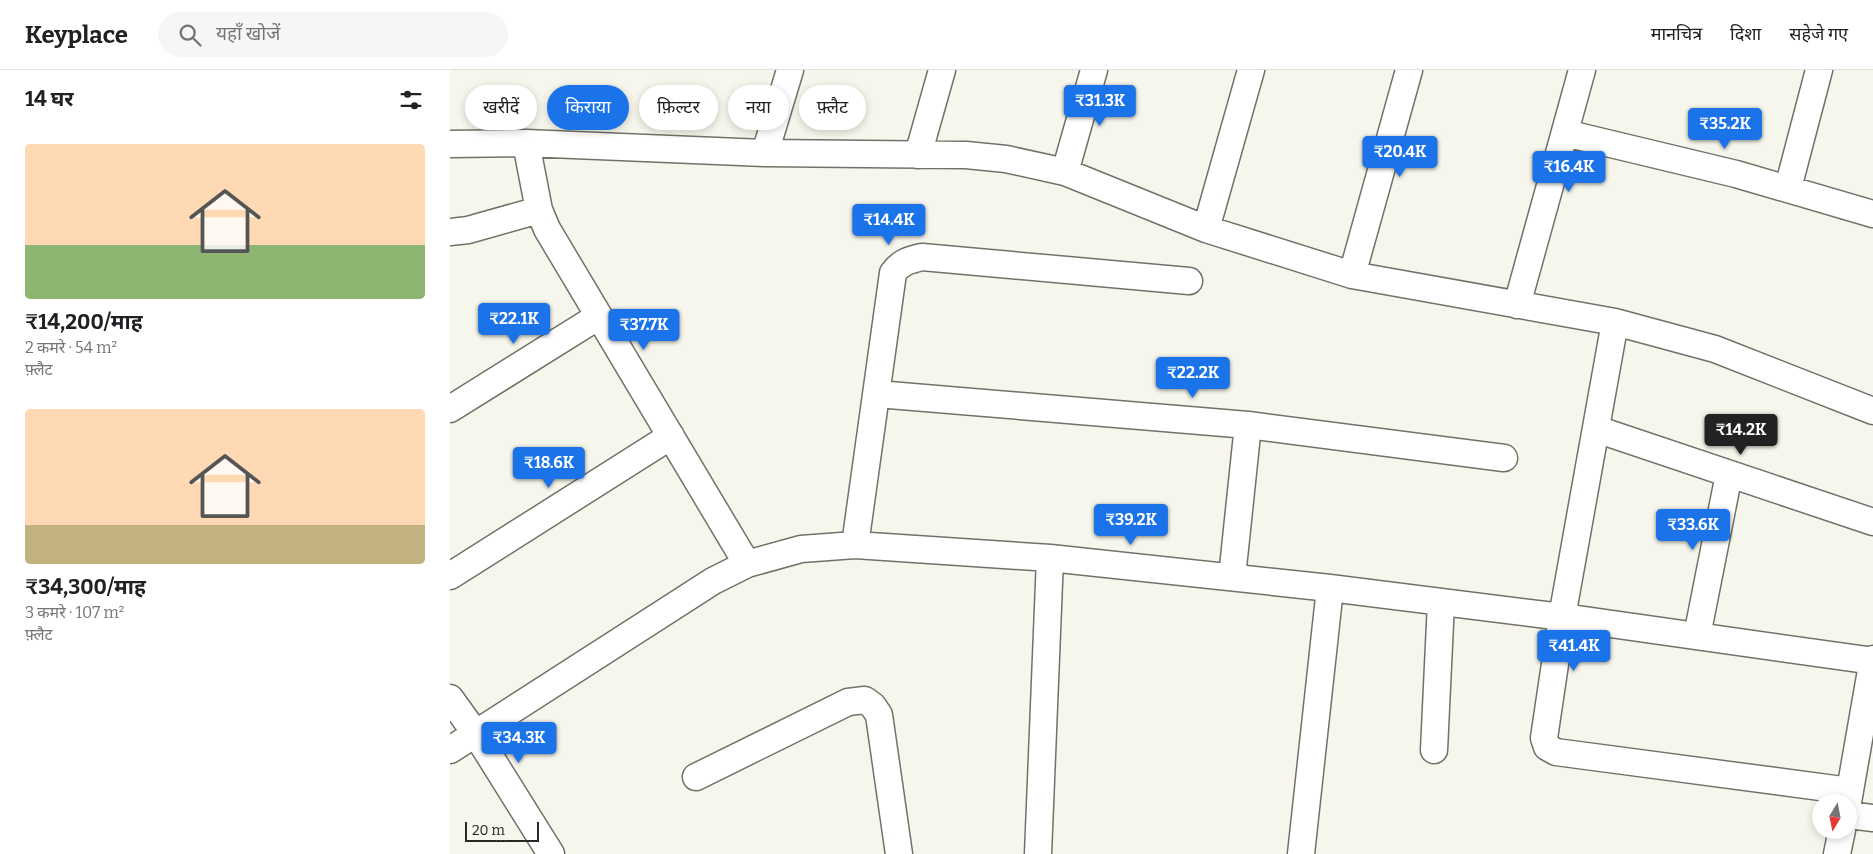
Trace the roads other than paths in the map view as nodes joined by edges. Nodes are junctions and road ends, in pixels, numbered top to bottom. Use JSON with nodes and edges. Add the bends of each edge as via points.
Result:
{"nodes":[{"id":1,"x":790,"y":70,"type":"edge"},
{"id":2,"x":942,"y":70,"type":"edge"},
{"id":3,"x":1094,"y":70,"type":"edge"},
{"id":4,"x":1251,"y":70,"type":"edge"},
{"id":5,"x":1409,"y":70,"type":"edge"},
{"id":6,"x":1582,"y":70,"type":"edge"},
{"id":7,"x":1819,"y":70,"type":"edge"},
{"id":8,"x":1565,"y":133,"type":"junction"},
{"id":9,"x":526,"y":143,"type":"junction"},
{"id":10,"x":450,"y":144,"type":"edge"},
{"id":11,"x":765,"y":153,"type":"junction"},
{"id":12,"x":918,"y":155,"type":"junction"},
{"id":13,"x":1066,"y":172,"type":"junction"},
{"id":14,"x":1788,"y":188,"type":"junction"},
{"id":15,"x":539,"y":210,"type":"junction"},
{"id":16,"x":1873,"y":214,"type":"edge"},
{"id":17,"x":1206,"y":229,"type":"junction"},
{"id":18,"x":450,"y":232,"type":"edge"},
{"id":19,"x":1352,"y":275,"type":"junction"},
{"id":20,"x":1189,"y":281,"type":"dead end"},
{"id":21,"x":1517,"y":305,"type":"junction"},
{"id":22,"x":599,"y":316,"type":"junction"},
{"id":23,"x":1615,"y":322,"type":"junction"},
{"id":24,"x":877,"y":394,"type":"junction"},
{"id":25,"x":450,"y":409,"type":"edge"},
{"id":26,"x":1873,"y":411,"type":"edge"},
{"id":27,"x":1248,"y":425,"type":"junction"},
{"id":28,"x":1596,"y":429,"type":"junction"},
{"id":29,"x":671,"y":436,"type":"junction"},
{"id":30,"x":1504,"y":458,"type":"dead end"},
{"id":31,"x":1729,"y":474,"type":"junction"},
{"id":32,"x":1873,"y":522,"type":"edge"},
{"id":33,"x":855,"y":546,"type":"junction"},
{"id":34,"x":1050,"y":558,"type":"junction"},
{"id":35,"x":747,"y":564,"type":"junction"},
{"id":36,"x":450,"y":576,"type":"edge"},
{"id":37,"x":1232,"y":577,"type":"junction"},
{"id":38,"x":1330,"y":588,"type":"junction"},
{"id":39,"x":1441,"y":602,"type":"junction"},
{"id":40,"x":1562,"y":617,"type":"junction"},
{"id":41,"x":1697,"y":636,"type":"junction"},
{"id":42,"x":1873,"y":660,"type":"edge"},
{"id":43,"x":450,"y":698,"type":"edge"},
{"id":44,"x":476,"y":734,"type":"junction"},
{"id":45,"x":450,"y":750,"type":"edge"},
{"id":46,"x":1434,"y":750,"type":"dead end"},
{"id":47,"x":696,"y":776,"type":"dead end"},
{"id":48,"x":1851,"y":794,"type":"edge"},
{"id":49,"x":1812,"y":797,"type":"edge"},
{"id":50,"x":1858,"y":809,"type":"edge"},
{"id":51,"x":1873,"y":818,"type":"edge"},
{"id":52,"x":1840,"y":839,"type":"edge"},
{"id":53,"x":551,"y":854,"type":"edge"},
{"id":54,"x":899,"y":854,"type":"edge"},
{"id":55,"x":1038,"y":854,"type":"edge"},
{"id":56,"x":1301,"y":854,"type":"edge"},
{"id":57,"x":1837,"y":854,"type":"edge"}],
"edges":[{"from":1,"to":11,"type":"street"},
{"from":2,"to":12,"type":"street"},
{"from":3,"to":13,"type":"street"},
{"from":4,"to":17,"type":"street"},
{"from":5,"to":19,"type":"street"},
{"from":6,"to":8,"type":"street"},
{"from":7,"to":14,"type":"street"},
{"from":8,"to":14,"type":"street"},
{"from":8,"to":21,"type":"street"},
{"from":9,"to":10,"type":"street"},
{"from":9,"to":11,"type":"street"},
{"from":9,"to":15,"type":"street"},
{"from":11,"to":12,"type":"street"},
{"from":12,"to":13,"type":"street","via":[[1006,159]]},
{"from":13,"to":17,"type":"street"},
{"from":14,"to":16,"type":"street"},
{"from":15,"to":18,"type":"street"},
{"from":15,"to":22,"type":"street"},
{"from":17,"to":19,"type":"street"},
{"from":19,"to":21,"type":"street"},
{"from":20,"to":24,"type":"street","via":[[922,257],[911,260],[900,264],[893,273]]},
{"from":21,"to":23,"type":"street"},
{"from":22,"to":25,"type":"street"},
{"from":22,"to":29,"type":"street"},
{"from":23,"to":26,"type":"street","via":[[1715,349]]},
{"from":23,"to":28,"type":"street"},
{"from":24,"to":27,"type":"street"},
{"from":24,"to":33,"type":"street"},
{"from":27,"to":30,"type":"street"},
{"from":27,"to":37,"type":"street"},
{"from":28,"to":31,"type":"street"},
{"from":28,"to":40,"type":"street"},
{"from":29,"to":35,"type":"street"},
{"from":29,"to":36,"type":"street"},
{"from":31,"to":32,"type":"street"},
{"from":31,"to":41,"type":"street"},
{"from":33,"to":34,"type":"street"},
{"from":33,"to":35,"type":"street","via":[[800,549]]},
{"from":34,"to":37,"type":"street"},
{"from":34,"to":55,"type":"street"},
{"from":35,"to":44,"type":"street","via":[[713,581]]},
{"from":37,"to":38,"type":"street"},
{"from":38,"to":39,"type":"street"},
{"from":38,"to":56,"type":"street"},
{"from":39,"to":40,"type":"street"},
{"from":39,"to":46,"type":"street"},
{"from":40,"to":41,"type":"street"},
{"from":40,"to":49,"type":"street","via":[[1544,738],[1547,746],[1556,752]]},
{"from":41,"to":42,"type":"street"},
{"from":42,"to":48,"type":"street"},
{"from":43,"to":44,"type":"street"},
{"from":44,"to":45,"type":"street"},
{"from":44,"to":53,"type":"street"},
{"from":47,"to":54,"type":"street","via":[[848,702],[865,700],[879,714]]},
{"from":50,"to":51,"type":"street"},
{"from":52,"to":57,"type":"street"}]}
